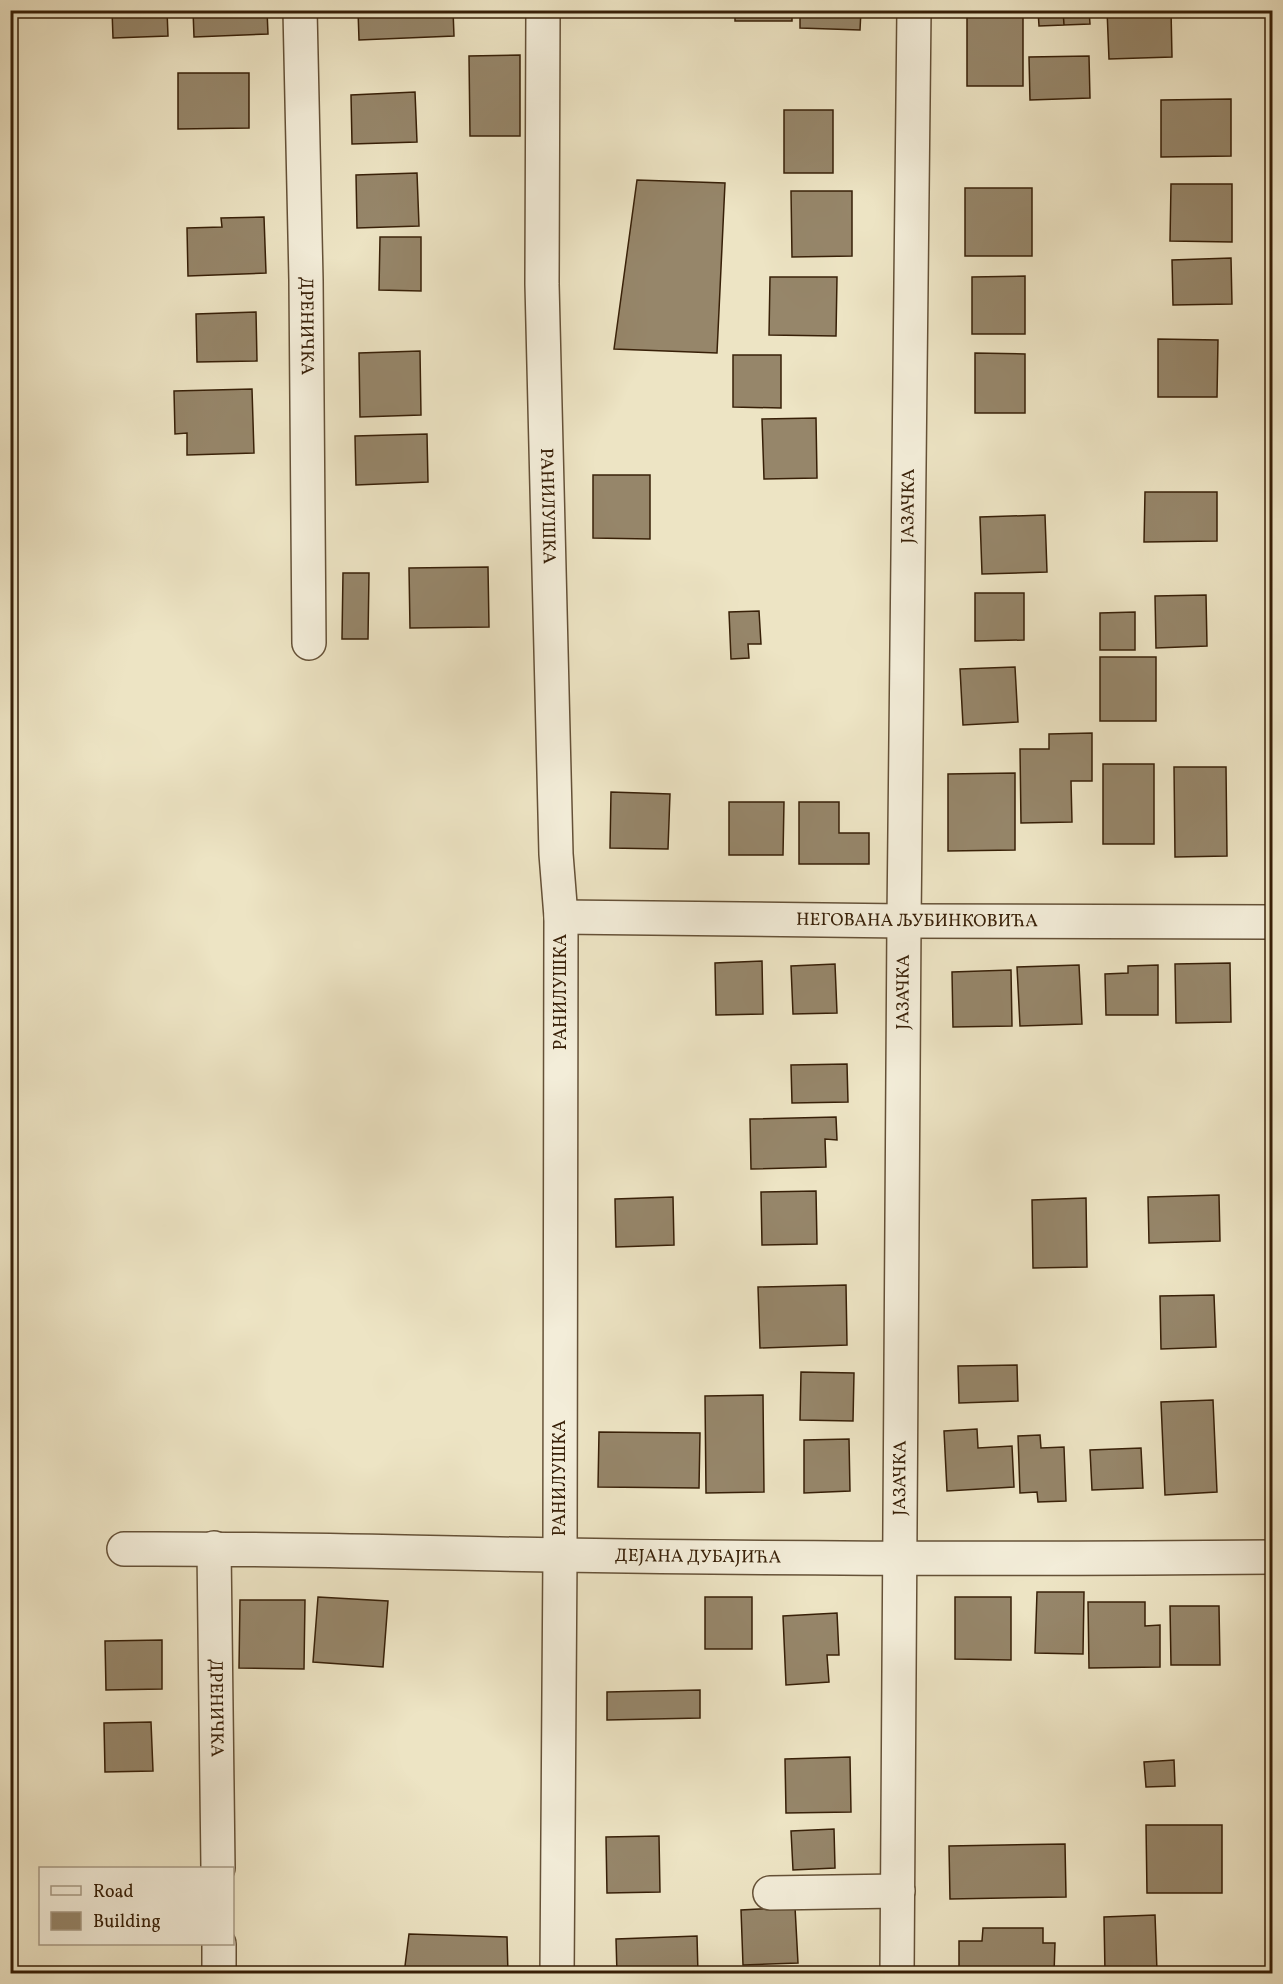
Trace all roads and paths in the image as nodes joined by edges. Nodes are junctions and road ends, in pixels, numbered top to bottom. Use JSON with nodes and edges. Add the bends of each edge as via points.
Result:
{"nodes":[{"id":1,"x":19,"y":10,"type":"edge"},
{"id":2,"x":300,"y":10,"type":"edge"},
{"id":3,"x":543,"y":10,"type":"edge"},
{"id":4,"x":914,"y":10,"type":"edge"},
{"id":5,"x":10,"y":19,"type":"edge"},
{"id":6,"x":309,"y":643,"type":"dead end"},
{"id":7,"x":561,"y":916,"type":"junction"},
{"id":8,"x":904,"y":921,"type":"junction"},
{"id":9,"x":1272,"y":922,"type":"edge"},
{"id":10,"x":214,"y":1548,"type":"junction"},
{"id":11,"x":124,"y":1549,"type":"dead end"},
{"id":12,"x":560,"y":1555,"type":"junction"},
{"id":13,"x":1272,"y":1557,"type":"edge"},
{"id":14,"x":901,"y":1559,"type":"junction"},
{"id":15,"x":218,"y":1867,"type":"edge"},
{"id":16,"x":898,"y":1891,"type":"junction"},
{"id":17,"x":770,"y":1893,"type":"dead end"},
{"id":18,"x":219,"y":1945,"type":"edge"},
{"id":19,"x":219,"y":1974,"type":"edge"},
{"id":20,"x":556,"y":1974,"type":"edge"},
{"id":21,"x":897,"y":1974,"type":"edge"}],
"edges":[{"from":1,"to":5,"type":"path"},
{"from":2,"to":6,"type":"street","name":"ДРЕНИЧКА"},
{"from":3,"to":7,"type":"street","name":"РАНИЛУШКА","via":[[542,284],[556,854]]},
{"from":4,"to":8,"type":"street","name":"ЈАЗАЧКА"},
{"from":7,"to":8,"type":"street","name":"НЕГОВАНА ЉУБИНКОВИЋА"},
{"from":7,"to":12,"type":"street","name":"РАНИЛУШКА"},
{"from":8,"to":9,"type":"street","name":"НЕГОВАНА ЉУБИНКОВИЋА"},
{"from":8,"to":14,"type":"street","name":"ЈАЗАЧКА"},
{"from":10,"to":11,"type":"street","name":"ДЕЈАНА ДУБАЈИЋА"},
{"from":10,"to":12,"type":"street","name":"ДЕЈАНА ДУБАЈИЋА"},
{"from":10,"to":15,"type":"street","name":"ДРЕНИЧКА"},
{"from":12,"to":14,"type":"street","name":"ДЕЈАНА ДУБАЈИЋА"},
{"from":12,"to":20,"type":"street","name":"РАНИЛУШКА"},
{"from":13,"to":14,"type":"street","name":"ДЕЈАНА ДУБАЈИЋА"},
{"from":14,"to":16,"type":"street","name":"ЈАЗАЧКА"},
{"from":16,"to":17,"type":"street"},
{"from":16,"to":21,"type":"street","name":"ЈАЗАЧКА"},
{"from":18,"to":19,"type":"street"}]}
